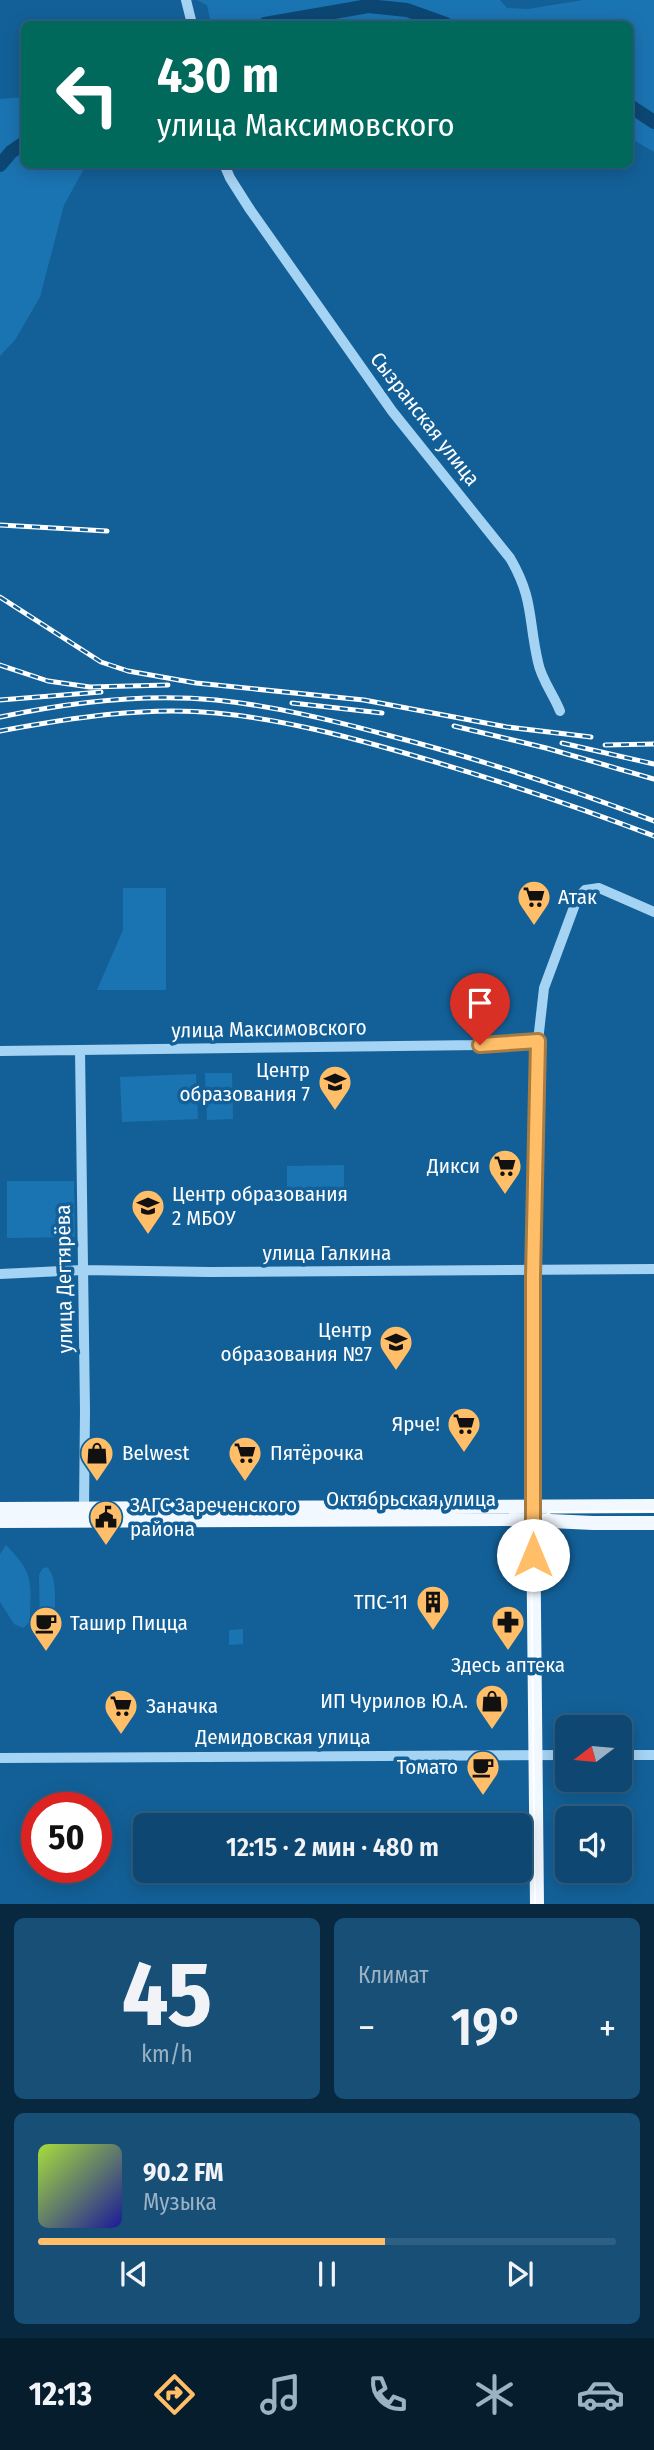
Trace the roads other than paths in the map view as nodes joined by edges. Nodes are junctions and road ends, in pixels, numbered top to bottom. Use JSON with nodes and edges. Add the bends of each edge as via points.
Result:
{"nodes":[{"id":1,"x":186,"y":0,"type":"edge"},
{"id":2,"x":191,"y":21,"type":"edge"},
{"id":3,"x":226,"y":168,"type":"edge"},
{"id":4,"x":560,"y":711,"type":"dead end"},
{"id":5,"x":654,"y":912,"type":"edge"},
{"id":6,"x":538,"y":1041,"type":"junction"},
{"id":7,"x":80,"y":1049,"type":"junction"},
{"id":8,"x":0,"y":1051,"type":"edge"},
{"id":9,"x":534,"y":1268,"type":"junction"},
{"id":10,"x":654,"y":1269,"type":"edge"},
{"id":11,"x":83,"y":1270,"type":"junction"},
{"id":12,"x":0,"y":1273,"type":"edge"},
{"id":13,"x":654,"y":1506,"type":"edge"},
{"id":14,"x":84,"y":1508,"type":"junction"},
{"id":15,"x":0,"y":1509,"type":"edge"},
{"id":16,"x":533,"y":1514,"type":"junction"},
{"id":17,"x":0,"y":1521,"type":"edge"},
{"id":18,"x":654,"y":1523,"type":"edge"},
{"id":19,"x":535,"y":1755,"type":"junction"},
{"id":20,"x":555,"y":1755,"type":"edge"},
{"id":21,"x":632,"y":1755,"type":"edge"},
{"id":22,"x":654,"y":1755,"type":"edge"},
{"id":23,"x":0,"y":1758,"type":"edge"},
{"id":24,"x":537,"y":1904,"type":"edge"}],
"edges":[{"from":1,"to":2,"type":"street"},
{"from":3,"to":4,"type":"street","name":"Сызранская улица","via":[[249,208],[392,411],[510,558],[529,601],[540,669]]},
{"from":5,"to":6,"type":"street","via":[[599,888],[585,891],[577,899],[544,988]]},
{"from":6,"to":7,"type":"street","name":"улица Максимовского"},
{"from":6,"to":9,"type":"street"},
{"from":7,"to":8,"type":"street","name":"улица Максимовского"},
{"from":7,"to":11,"type":"street","name":"улица Дегтярёва"},
{"from":9,"to":10,"type":"street","name":"улица Галкина"},
{"from":9,"to":11,"type":"street","name":"улица Галкина"},
{"from":9,"to":16,"type":"street"},
{"from":11,"to":12,"type":"street","name":"улица Галкина"},
{"from":11,"to":14,"type":"street","name":"улица Дегтярёва"},
{"from":13,"to":16,"type":"main road","name":"Октябрьская улица"},
{"from":14,"to":15,"type":"main road","name":"Октябрьская улица"},
{"from":14,"to":16,"type":"main road","name":"Октябрьская улица"},
{"from":16,"to":17,"type":"main road","name":"Октябрьская улица"},
{"from":16,"to":18,"type":"main road","name":"Октябрьская улица","via":[[593,1524]]},
{"from":16,"to":19,"type":"main road"},
{"from":19,"to":20,"type":"street","name":"Демидовская улица"},
{"from":19,"to":23,"type":"street","name":"Демидовская улица"},
{"from":19,"to":24,"type":"main road"},
{"from":21,"to":22,"type":"street"}]}
